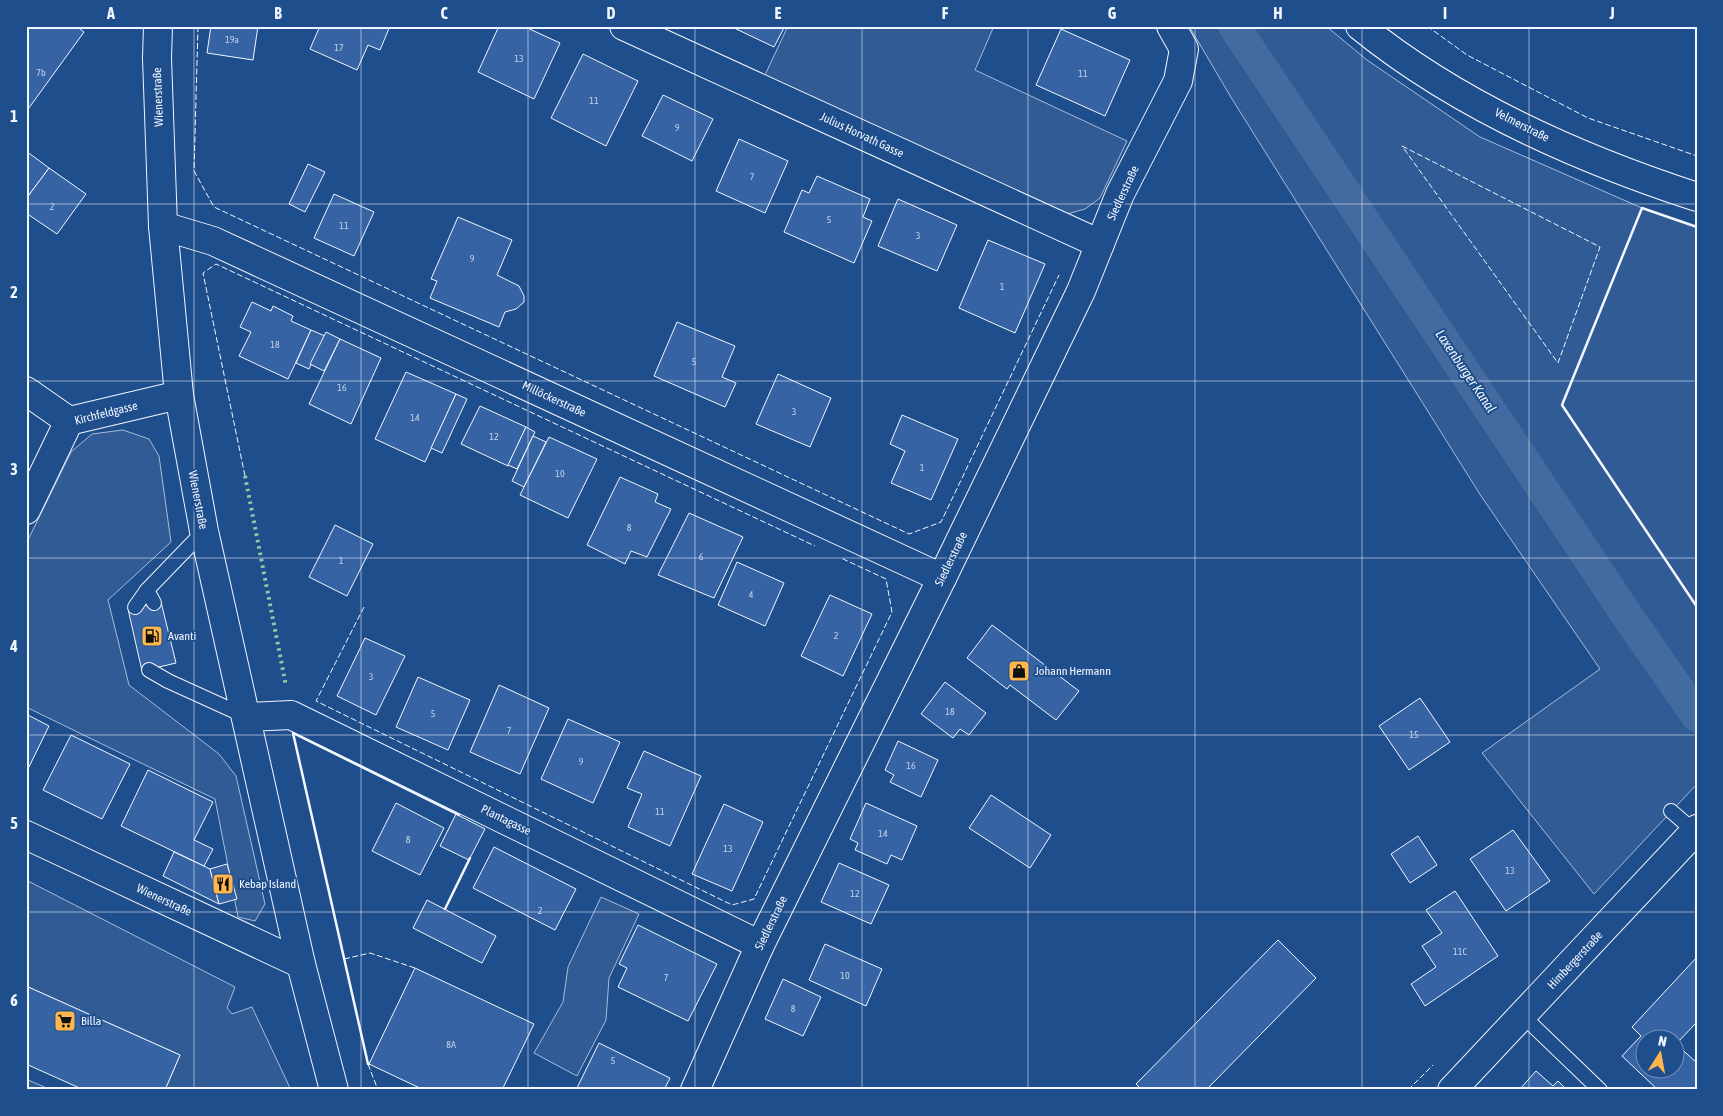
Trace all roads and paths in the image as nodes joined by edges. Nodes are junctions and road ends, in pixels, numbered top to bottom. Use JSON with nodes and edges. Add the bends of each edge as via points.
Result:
{"nodes":[{"id":1,"x":158,"y":26,"type":"edge"},
{"id":2,"x":624,"y":26,"type":"edge"},
{"id":3,"x":1171,"y":26,"type":"edge"},
{"id":4,"x":1360,"y":26,"type":"edge"},
{"id":5,"x":1697,"y":197,"type":"edge"},
{"id":6,"x":163,"y":226,"type":"junction"},
{"id":7,"x":1100,"y":244,"type":"junction"},
{"id":8,"x":26,"y":391,"type":"edge"},
{"id":9,"x":179,"y":395,"type":"junction"},
{"id":10,"x":69,"y":421,"type":"junction"},
{"id":11,"x":26,"y":510,"type":"edge"},
{"id":12,"x":204,"y":531,"type":"junction"},
{"id":13,"x":942,"y":578,"type":"junction"},
{"id":14,"x":147,"y":590,"type":"junction"},
{"id":15,"x":154,"y":603,"type":"dead end"},
{"id":16,"x":135,"y":608,"type":"dead end"},
{"id":17,"x":168,"y":665,"type":"dead end"},
{"id":18,"x":149,"y":670,"type":"dead end"},
{"id":19,"x":168,"y":681,"type":"junction"},
{"id":20,"x":246,"y":717,"type":"junction"},
{"id":21,"x":1671,"y":811,"type":"dead end"},
{"id":22,"x":26,"y":835,"type":"edge"},
{"id":23,"x":1694,"y":836,"type":"edge"},
{"id":24,"x":760,"y":945,"type":"junction"},
{"id":25,"x":301,"y":964,"type":"junction"},
{"id":26,"x":1523,"y":1016,"type":"junction"},
{"id":27,"x":334,"y":1090,"type":"edge"},
{"id":28,"x":695,"y":1090,"type":"edge"},
{"id":29,"x":1452,"y":1090,"type":"edge"},
{"id":30,"x":1600,"y":1090,"type":"edge"}],
"edges":[{"from":1,"to":6,"type":"street","name":"Wienerstraße"},
{"from":2,"to":7,"type":"street","name":"Julius Horvath Gasse"},
{"from":3,"to":7,"type":"street","name":"Siedlerstraße","via":[[1184,49],[1178,81],[1120,194]]},
{"from":4,"to":5,"type":"street","name":"Velmerstraße","via":[[1435,79],[1517,124],[1584,155]]},
{"from":6,"to":9,"type":"street","name":"Wienerstraße"},
{"from":6,"to":13,"type":"street","name":"Millöckerstraße","via":[[213,242]]},
{"from":7,"to":13,"type":"street","name":"Siedlerstraße"},
{"from":8,"to":10,"type":"street"},
{"from":9,"to":10,"type":"street","name":"Kirchfeldgasse"},
{"from":9,"to":12,"type":"street","name":"Wienerstraße"},
{"from":10,"to":11,"type":"street","name":"Kirchfeldgasse"},
{"from":12,"to":14,"type":"lane"},
{"from":12,"to":20,"type":"street","name":"Wienerstraße"},
{"from":13,"to":24,"type":"street","name":"Siedlerstraße"},
{"from":14,"to":15,"type":"lane"},
{"from":14,"to":16,"type":"lane"},
{"from":17,"to":19,"type":"lane"},
{"from":18,"to":19,"type":"lane"},
{"from":19,"to":20,"type":"lane"},
{"from":20,"to":24,"type":"street","name":"Plantagasse","via":[[291,715]]},
{"from":20,"to":25,"type":"street","name":"Wienerstraße"},
{"from":21,"to":23,"type":"lane"},
{"from":22,"to":25,"type":"street","name":"Wienerstraße"},
{"from":23,"to":26,"type":"street","name":"Himbergerstraße"},
{"from":24,"to":28,"type":"street","name":"Siedlerstraße"},
{"from":25,"to":27,"type":"street","name":"Wienerstraße"},
{"from":26,"to":29,"type":"street","name":"Himbergerstraße"},
{"from":26,"to":30,"type":"lane"}]}
